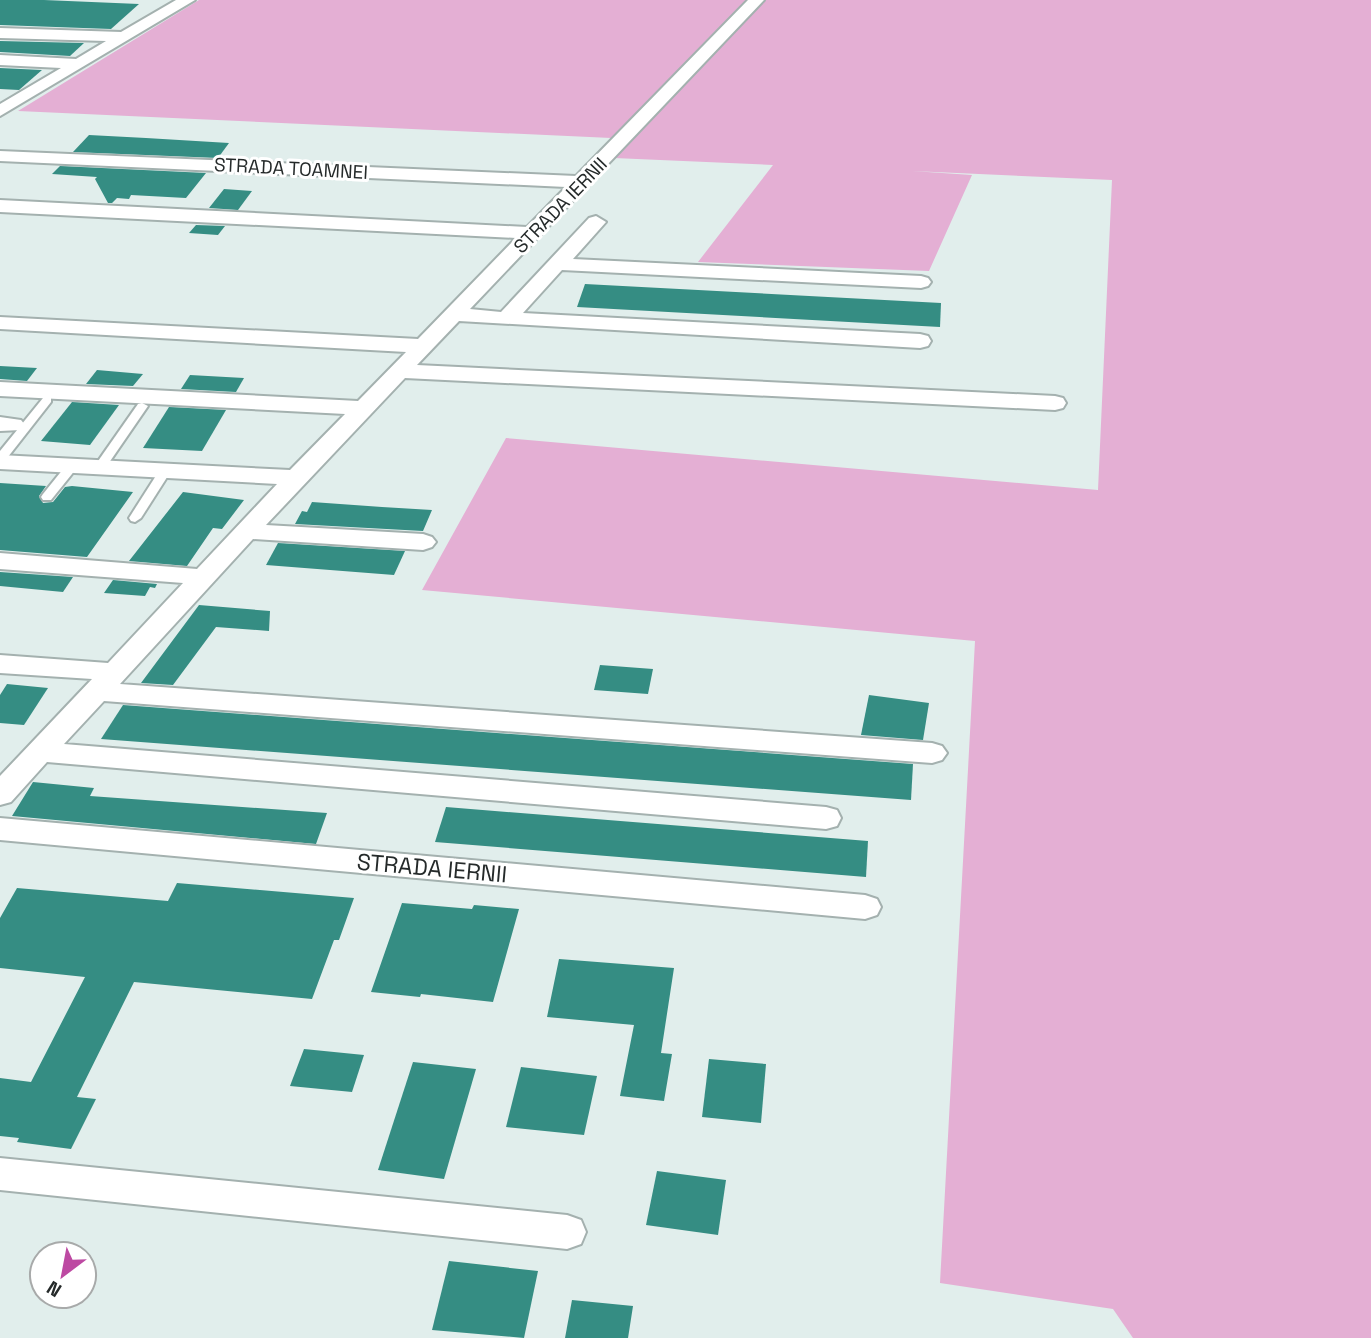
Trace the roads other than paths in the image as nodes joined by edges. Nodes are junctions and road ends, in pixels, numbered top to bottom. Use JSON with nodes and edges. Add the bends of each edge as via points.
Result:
{"nodes":[{"id":1,"x":187,"y":0,"type":"edge"},
{"id":2,"x":756,"y":0,"type":"edge"},
{"id":3,"x":0,"y":33,"type":"edge"},
{"id":4,"x":122,"y":37,"type":"junction"},
{"id":5,"x":0,"y":60,"type":"edge"},
{"id":6,"x":78,"y":64,"type":"junction"},
{"id":7,"x":0,"y":111,"type":"edge"},
{"id":8,"x":0,"y":156,"type":"edge"},
{"id":9,"x":583,"y":181,"type":"junction"},
{"id":10,"x":0,"y":206,"type":"edge"},
{"id":11,"x":596,"y":222,"type":"dead end"},
{"id":12,"x":533,"y":233,"type":"junction"},
{"id":13,"x":558,"y":264,"type":"junction"},
{"id":14,"x":921,"y":282,"type":"dead end"},
{"id":15,"x":456,"y":314,"type":"junction"},
{"id":16,"x":506,"y":319,"type":"junction"},
{"id":17,"x":0,"y":323,"type":"edge"},
{"id":18,"x":920,"y":341,"type":"dead end"},
{"id":19,"x":424,"y":346,"type":"junction"},
{"id":20,"x":400,"y":371,"type":"junction"},
{"id":21,"x":0,"y":389,"type":"edge"},
{"id":22,"x":47,"y":400,"type":"dead end"},
{"id":23,"x":1055,"y":403,"type":"dead end"},
{"id":24,"x":142,"y":406,"type":"dead end"},
{"id":25,"x":364,"y":408,"type":"junction"},
{"id":26,"x":0,"y":460,"type":"edge"},
{"id":27,"x":72,"y":466,"type":"junction"},
{"id":28,"x":100,"y":467,"type":"junction"},
{"id":29,"x":165,"y":471,"type":"junction"},
{"id":30,"x":297,"y":478,"type":"junction"},
{"id":31,"x":47,"y":497,"type":"dead end"},
{"id":32,"x":135,"y":518,"type":"dead end"},
{"id":33,"x":246,"y":531,"type":"junction"},
{"id":34,"x":423,"y":542,"type":"dead end"},
{"id":35,"x":0,"y":561,"type":"edge"},
{"id":36,"x":204,"y":577,"type":"junction"},
{"id":37,"x":0,"y":664,"type":"edge"},
{"id":38,"x":106,"y":682,"type":"junction"},
{"id":39,"x":40,"y":752,"type":"junction"},
{"id":40,"x":932,"y":752,"type":"dead end"},
{"id":41,"x":0,"y":795,"type":"edge"},
{"id":42,"x":826,"y":818,"type":"dead end"},
{"id":43,"x":0,"y":829,"type":"edge"},
{"id":44,"x":865,"y":907,"type":"dead end"},
{"id":45,"x":0,"y":1174,"type":"edge"},
{"id":46,"x":567,"y":1233,"type":"dead end"}],
"edges":[{"from":1,"to":4,"type":"street"},
{"from":2,"to":9,"type":"street","name":"STRADA IERNII"},
{"from":3,"to":4,"type":"street"},
{"from":4,"to":6,"type":"street"},
{"from":5,"to":6,"type":"street"},
{"from":6,"to":7,"type":"street"},
{"from":8,"to":9,"type":"street","name":"STRADA TOAMNEI"},
{"from":9,"to":12,"type":"street","name":"STRADA IERNII"},
{"from":10,"to":12,"type":"street"},
{"from":11,"to":13,"type":"street"},
{"from":12,"to":15,"type":"street","name":"STRADA IERNII"},
{"from":13,"to":14,"type":"street"},
{"from":13,"to":16,"type":"street"},
{"from":15,"to":16,"type":"street"},
{"from":15,"to":19,"type":"street","name":"STRADA IERNII"},
{"from":16,"to":18,"type":"street"},
{"from":17,"to":19,"type":"street"},
{"from":19,"to":20,"type":"street","name":"STRADA IERNII"},
{"from":20,"to":23,"type":"street"},
{"from":20,"to":25,"type":"street","name":"STRADA IERNII"},
{"from":21,"to":25,"type":"street"},
{"from":22,"to":26,"type":"lane"},
{"from":24,"to":28,"type":"lane"},
{"from":25,"to":30,"type":"street","name":"STRADA IERNII"},
{"from":26,"to":27,"type":"street"},
{"from":27,"to":28,"type":"street"},
{"from":27,"to":31,"type":"lane"},
{"from":28,"to":29,"type":"street"},
{"from":29,"to":30,"type":"street"},
{"from":29,"to":32,"type":"lane"},
{"from":30,"to":33,"type":"street","name":"STRADA IERNII"},
{"from":33,"to":34,"type":"street"},
{"from":33,"to":36,"type":"street","name":"STRADA IERNII"},
{"from":35,"to":36,"type":"street"},
{"from":36,"to":38,"type":"street","name":"STRADA IERNII"},
{"from":37,"to":38,"type":"street"},
{"from":38,"to":39,"type":"street","name":"STRADA IERNII"},
{"from":38,"to":40,"type":"street"},
{"from":39,"to":41,"type":"street","name":"STRADA IERNII"},
{"from":39,"to":42,"type":"street"},
{"from":43,"to":44,"type":"street","name":"STRADA IERNII"},
{"from":45,"to":46,"type":"street"}]}
